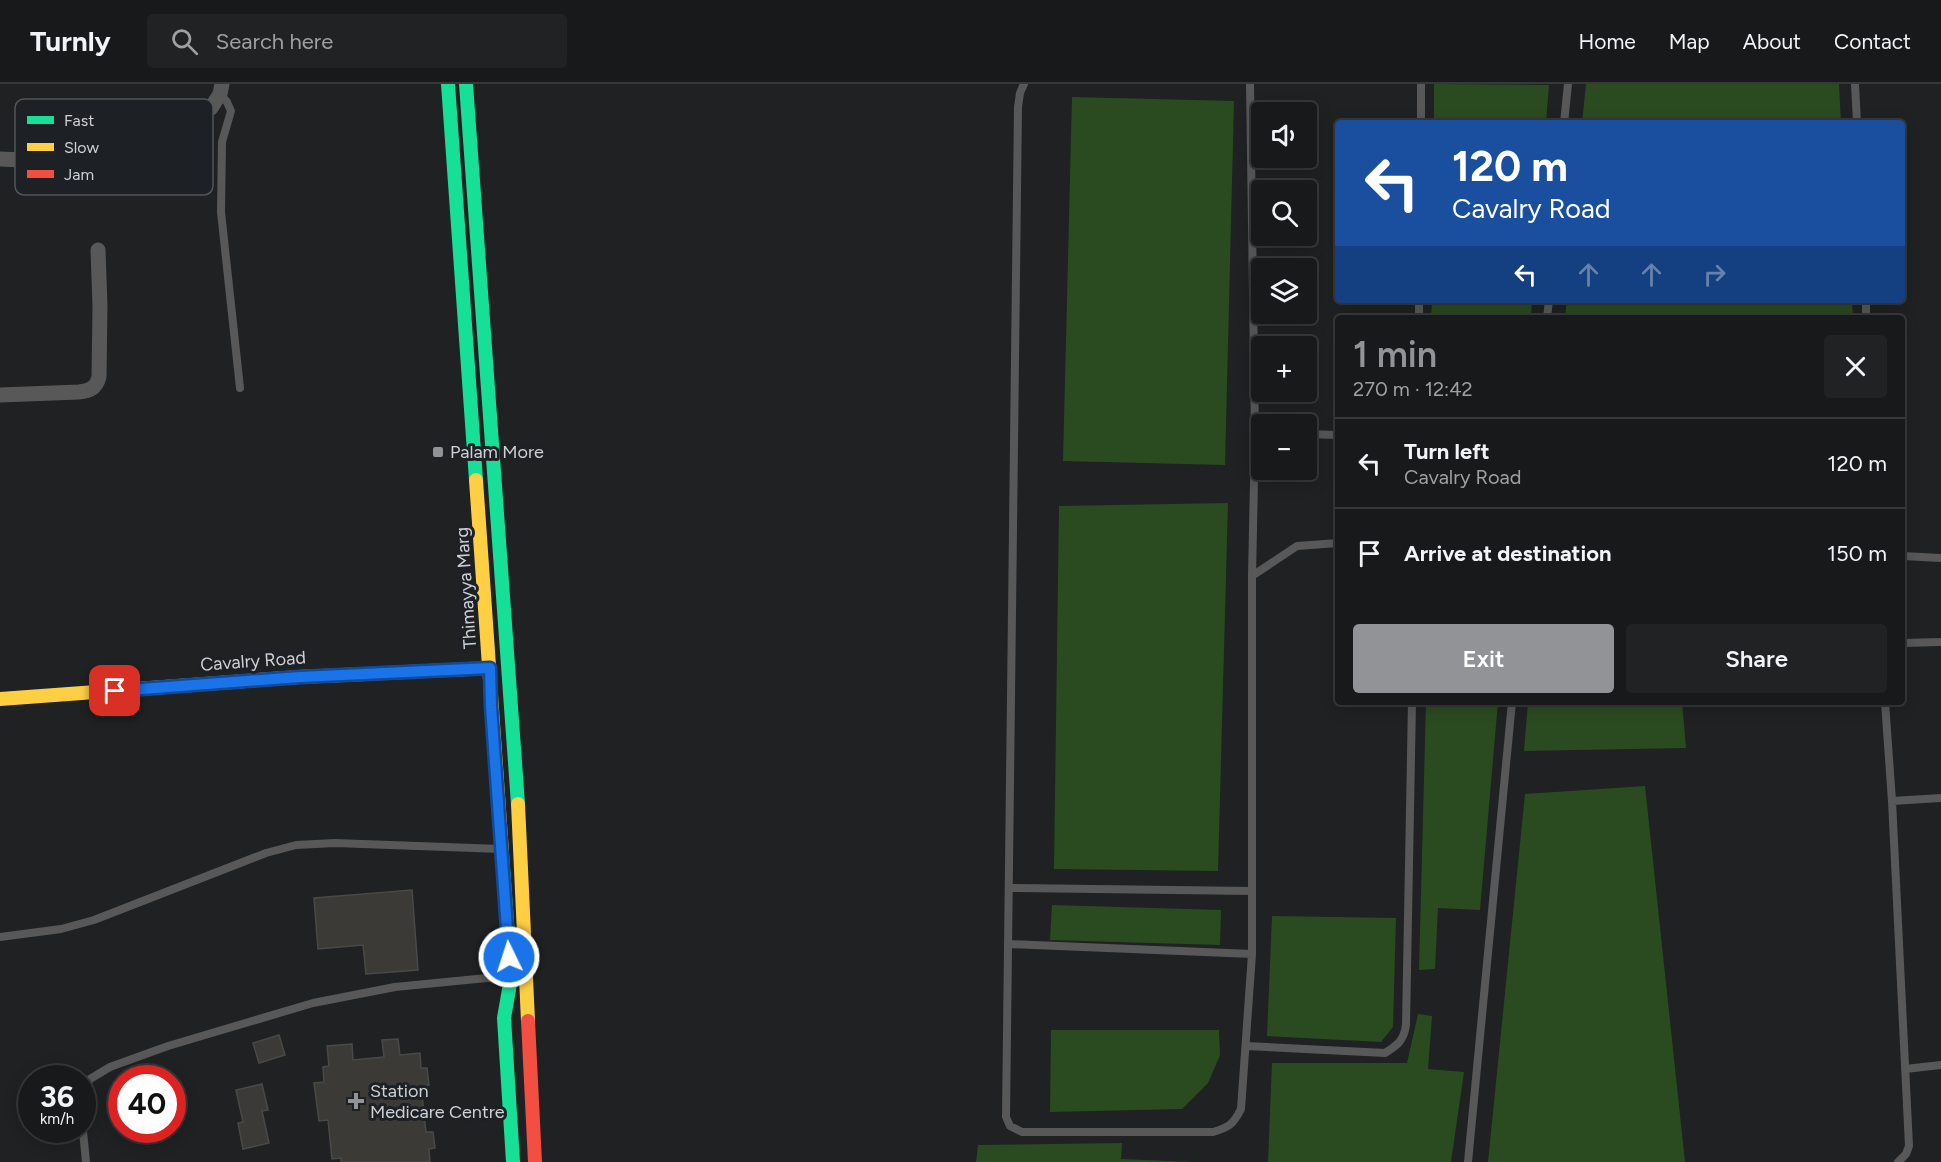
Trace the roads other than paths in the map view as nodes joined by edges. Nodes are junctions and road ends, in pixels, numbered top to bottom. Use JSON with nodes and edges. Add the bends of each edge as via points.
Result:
{"nodes":[{"id":1,"x":448,"y":84,"type":"edge"},
{"id":2,"x":466,"y":84,"type":"edge"},
{"id":3,"x":1024,"y":84,"type":"edge"},
{"id":4,"x":1250,"y":84,"type":"edge"},
{"id":5,"x":1421,"y":84,"type":"edge"},
{"id":6,"x":1568,"y":84,"type":"edge"},
{"id":7,"x":1855,"y":84,"type":"edge"},
{"id":8,"x":221,"y":89,"type":"edge"},
{"id":9,"x":213,"y":104,"type":"edge"},
{"id":10,"x":1421,"y":120,"type":"edge"},
{"id":11,"x":1564,"y":120,"type":"edge"},
{"id":12,"x":1857,"y":120,"type":"edge"},
{"id":13,"x":0,"y":159,"type":"edge"},
{"id":14,"x":15,"y":159,"type":"edge"},
{"id":15,"x":98,"y":250,"type":"dead end"},
{"id":16,"x":240,"y":388,"type":"dead end"},
{"id":17,"x":0,"y":395,"type":"edge"},
{"id":18,"x":1258,"y":414,"type":"edge"},
{"id":19,"x":1317,"y":434,"type":"edge"},
{"id":20,"x":1335,"y":435,"type":"edge"},
{"id":21,"x":1256,"y":480,"type":"edge"},
{"id":22,"x":1335,"y":543,"type":"edge"},
{"id":23,"x":1905,"y":556,"type":"edge"},
{"id":24,"x":1941,"y":558,"type":"edge"},
{"id":25,"x":1252,"y":576,"type":"junction"},
{"id":26,"x":1941,"y":642,"type":"edge"},
{"id":27,"x":1905,"y":644,"type":"edge"},
{"id":28,"x":508,"y":666,"type":"junction"},
{"id":29,"x":490,"y":668,"type":"junction"},
{"id":30,"x":0,"y":699,"type":"edge"},
{"id":31,"x":1412,"y":705,"type":"edge"},
{"id":32,"x":1512,"y":705,"type":"edge"},
{"id":33,"x":1885,"y":705,"type":"edge"},
{"id":34,"x":516,"y":771,"type":"junction"},
{"id":35,"x":496,"y":773,"type":"junction"},
{"id":36,"x":1941,"y":798,"type":"edge"},
{"id":37,"x":1892,"y":801,"type":"junction"},
{"id":38,"x":501,"y":849,"type":"junction"},
{"id":39,"x":1009,"y":888,"type":"junction"},
{"id":40,"x":1252,"y":891,"type":"junction"},
{"id":41,"x":0,"y":937,"type":"edge"},
{"id":42,"x":1008,"y":944,"type":"junction"},
{"id":43,"x":1252,"y":954,"type":"junction"},
{"id":44,"x":511,"y":978,"type":"junction"},
{"id":45,"x":1246,"y":1046,"type":"junction"},
{"id":46,"x":1941,"y":1065,"type":"edge"},
{"id":47,"x":1905,"y":1069,"type":"junction"},
{"id":48,"x":96,"y":1075,"type":"edge"},
{"id":49,"x":84,"y":1143,"type":"edge"},
{"id":50,"x":86,"y":1162,"type":"edge"},
{"id":51,"x":513,"y":1162,"type":"edge"},
{"id":52,"x":535,"y":1162,"type":"edge"},
{"id":53,"x":1468,"y":1162,"type":"edge"},
{"id":54,"x":1898,"y":1162,"type":"edge"}],
"edges":[{"from":1,"to":29,"type":"street","name":"Thimayya Marg"},
{"from":2,"to":28,"type":"street","name":"Thimayya Marg"},
{"from":3,"to":39,"type":"lane","via":[[1018,106]]},
{"from":4,"to":18,"type":"lane"},
{"from":5,"to":10,"type":"lane"},
{"from":6,"to":11,"type":"lane"},
{"from":7,"to":12,"type":"lane"},
{"from":8,"to":9,"type":"street"},
{"from":8,"to":16,"type":"lane","via":[[231,111],[222,142],[221,212]]},
{"from":13,"to":14,"type":"street"},
{"from":15,"to":17,"type":"street","via":[[96,385],[79,392]]},
{"from":19,"to":20,"type":"lane"},
{"from":21,"to":25,"type":"lane"},
{"from":22,"to":25,"type":"lane","via":[[1296,546]]},
{"from":23,"to":24,"type":"lane"},
{"from":25,"to":40,"type":"lane"},
{"from":26,"to":27,"type":"lane"},
{"from":28,"to":29,"type":"street","name":"Cavalry Road"},
{"from":28,"to":34,"type":"street","name":"Thimayya Marg"},
{"from":29,"to":30,"type":"street","name":"Cavalry Road","via":[[300,677]]},
{"from":29,"to":35,"type":"street","name":"Thimayya Marg"},
{"from":31,"to":45,"type":"lane","via":[[1404,1038],[1385,1053]]},
{"from":32,"to":53,"type":"lane"},
{"from":33,"to":37,"type":"lane"},
{"from":34,"to":35,"type":"street"},
{"from":34,"to":52,"type":"street","name":"Thimayya Marg"},
{"from":35,"to":38,"type":"street","name":"Thimayya Marg"},
{"from":36,"to":37,"type":"lane"},
{"from":37,"to":47,"type":"lane"},
{"from":38,"to":41,"type":"lane","via":[[296,845],[94,920]]},
{"from":38,"to":44,"type":"street","name":"Thimayya Marg"},
{"from":39,"to":40,"type":"lane"},
{"from":39,"to":42,"type":"lane"},
{"from":40,"to":43,"type":"lane"},
{"from":42,"to":43,"type":"lane"},
{"from":42,"to":45,"type":"lane","via":[[1006,1117],[1016,1129],[1213,1132],[1228,1127],[1241,1109]]},
{"from":43,"to":45,"type":"lane"},
{"from":44,"to":48,"type":"lane","via":[[395,987],[313,1003],[168,1046]]},
{"from":44,"to":51,"type":"street","name":"Thimayya Marg","via":[[504,1018]]},
{"from":46,"to":47,"type":"lane"},
{"from":47,"to":54,"type":"lane","via":[[1909,1146]]},
{"from":49,"to":50,"type":"lane"}]}
